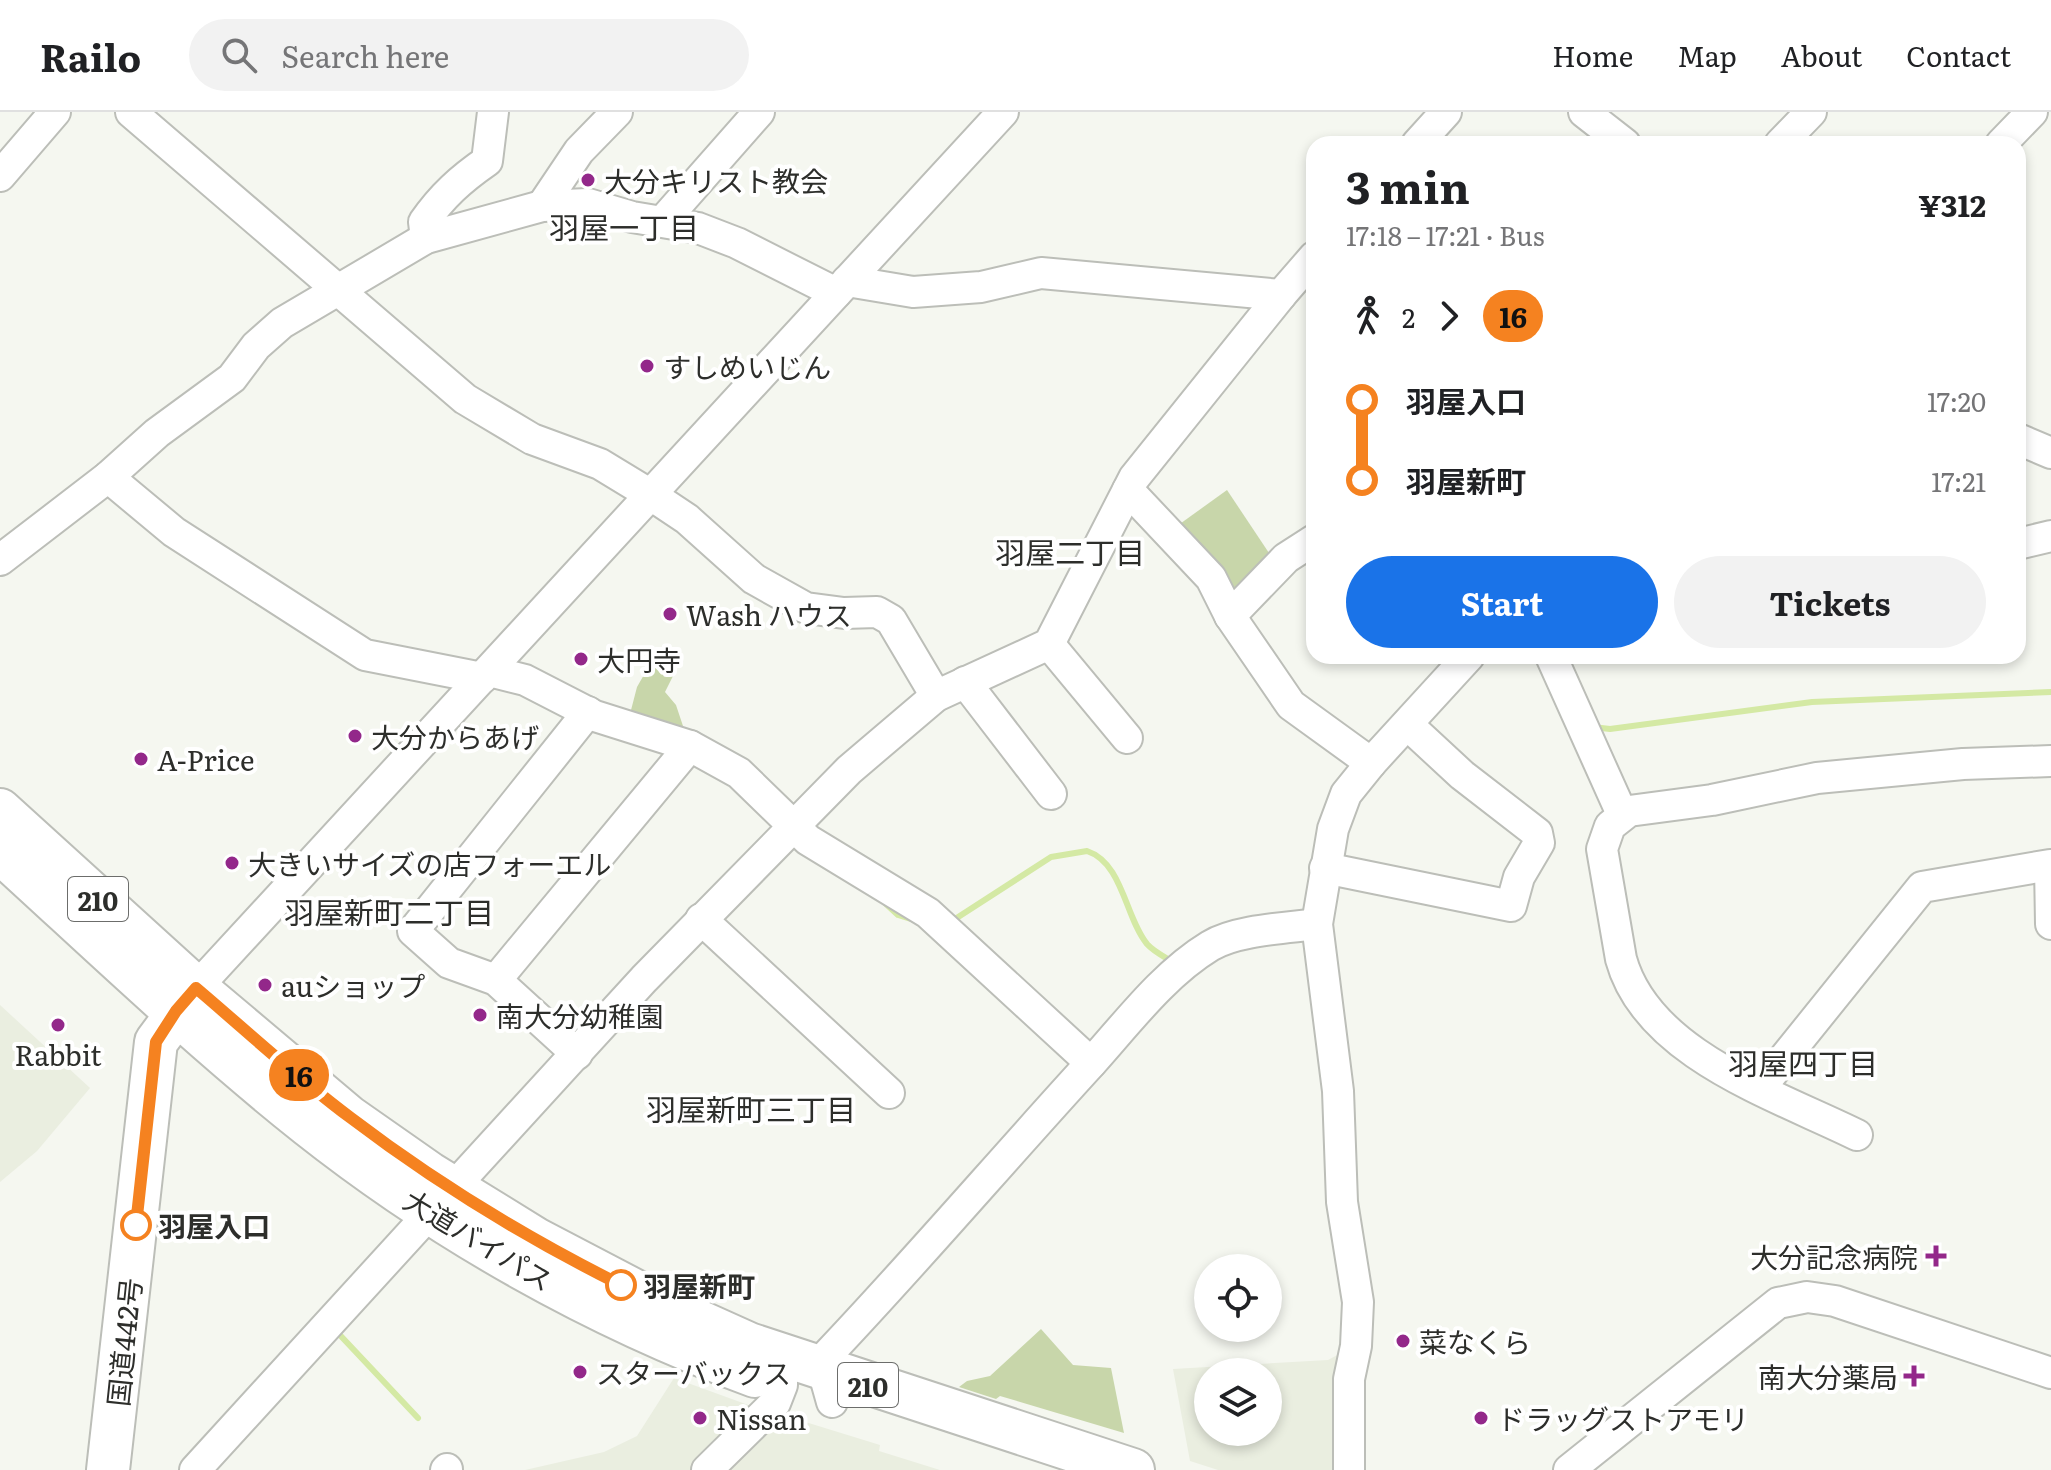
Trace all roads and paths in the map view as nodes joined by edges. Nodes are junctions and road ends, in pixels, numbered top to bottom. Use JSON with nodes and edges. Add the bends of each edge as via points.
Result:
{"nodes":[{"id":1,"x":55,"y":112,"type":"edge"},
{"id":2,"x":131,"y":112,"type":"edge"},
{"id":3,"x":493,"y":112,"type":"edge"},
{"id":4,"x":617,"y":112,"type":"edge"},
{"id":5,"x":759,"y":112,"type":"edge"},
{"id":6,"x":1003,"y":112,"type":"edge"},
{"id":7,"x":1446,"y":112,"type":"edge"},
{"id":8,"x":1584,"y":112,"type":"edge"},
{"id":9,"x":1811,"y":112,"type":"edge"},
{"id":10,"x":2032,"y":112,"type":"edge"},
{"id":11,"x":1424,"y":136,"type":"edge"},
{"id":12,"x":1613,"y":136,"type":"edge"},
{"id":13,"x":1788,"y":136,"type":"edge"},
{"id":14,"x":2009,"y":136,"type":"edge"},
{"id":15,"x":4,"y":164,"type":"edge"},
{"id":16,"x":542,"y":206,"type":"junction"},
{"id":17,"x":663,"y":221,"type":"junction"},
{"id":18,"x":426,"y":238,"type":"junction"},
{"id":19,"x":1306,"y":272,"type":"edge"},
{"id":20,"x":842,"y":287,"type":"junction"},
{"id":21,"x":339,"y":290,"type":"junction"},
{"id":22,"x":1295,"y":292,"type":"edge"},
{"id":23,"x":2026,"y":442,"type":"edge"},
{"id":24,"x":2051,"y":453,"type":"edge"},
{"id":25,"x":108,"y":477,"type":"junction"},
{"id":26,"x":1128,"y":490,"type":"junction"},
{"id":27,"x":651,"y":495,"type":"junction"},
{"id":28,"x":2051,"y":536,"type":"edge"},
{"id":29,"x":2026,"y":542,"type":"edge"},
{"id":30,"x":1306,"y":545,"type":"edge"},
{"id":31,"x":0,"y":560,"type":"edge"},
{"id":32,"x":1230,"y":616,"type":"junction"},
{"id":33,"x":1049,"y":644,"type":"junction"},
{"id":34,"x":1462,"y":664,"type":"edge"},
{"id":35,"x":1555,"y":664,"type":"edge"},
{"id":36,"x":485,"y":675,"type":"junction"},
{"id":37,"x":965,"y":682,"type":"junction"},
{"id":38,"x":936,"y":696,"type":"junction"},
{"id":39,"x":588,"y":712,"type":"junction"},
{"id":40,"x":1408,"y":725,"type":"junction"},
{"id":41,"x":1127,"y":738,"type":"dead end"},
{"id":42,"x":690,"y":746,"type":"junction"},
{"id":43,"x":2051,"y":761,"type":"edge"},
{"id":44,"x":1371,"y":763,"type":"junction"},
{"id":45,"x":1051,"y":794,"type":"dead end"},
{"id":46,"x":0,"y":810,"type":"edge"},
{"id":47,"x":1622,"y":814,"type":"junction"},
{"id":48,"x":793,"y":825,"type":"junction"},
{"id":49,"x":0,"y":852,"type":"edge"},
{"id":50,"x":1325,"y":868,"type":"junction"},
{"id":51,"x":701,"y":919,"type":"junction"},
{"id":52,"x":1317,"y":924,"type":"junction"},
{"id":53,"x":2051,"y":924,"type":"edge"},
{"id":54,"x":496,"y":980,"type":"junction"},
{"id":55,"x":186,"y":1000,"type":"junction"},
{"id":56,"x":577,"y":1054,"type":"junction"},
{"id":57,"x":1091,"y":1063,"type":"junction"},
{"id":58,"x":1761,"y":1087,"type":"junction"},
{"id":59,"x":889,"y":1093,"type":"dead end"},
{"id":60,"x":1857,"y":1135,"type":"dead end"},
{"id":61,"x":440,"y":1200,"type":"junction"},
{"id":62,"x":782,"y":1371,"type":"junction"},
{"id":63,"x":2051,"y":1373,"type":"edge"},
{"id":64,"x":828,"y":1386,"type":"junction"},
{"id":65,"x":108,"y":1470,"type":"edge"},
{"id":66,"x":195,"y":1470,"type":"edge"},
{"id":67,"x":707,"y":1470,"type":"edge"},
{"id":68,"x":1048,"y":1470,"type":"edge"},
{"id":69,"x":1133,"y":1470,"type":"edge"},
{"id":70,"x":1349,"y":1470,"type":"edge"},
{"id":71,"x":1569,"y":1470,"type":"edge"}],
"edges":[{"from":1,"to":15,"type":"street"},
{"from":2,"to":21,"type":"street"},
{"from":3,"to":18,"type":"street","via":[[487,161],[439,201],[424,222]]},
{"from":4,"to":16,"type":"street","via":[[579,151]]},
{"from":5,"to":17,"type":"street"},
{"from":6,"to":20,"type":"street"},
{"from":7,"to":11,"type":"street"},
{"from":8,"to":12,"type":"street"},
{"from":9,"to":13,"type":"street"},
{"from":10,"to":14,"type":"street"},
{"from":16,"to":17,"type":"street","via":[[588,204]]},
{"from":16,"to":18,"type":"street"},
{"from":17,"to":20,"type":"street","via":[[698,228]]},
{"from":18,"to":21,"type":"street"},
{"from":19,"to":22,"type":"street"},
{"from":20,"to":22,"type":"street","via":[[913,292],[981,287],[1041,273]]},
{"from":20,"to":27,"type":"street"},
{"from":21,"to":25,"type":"street","via":[[282,323],[232,378]]},
{"from":21,"to":27,"type":"street","via":[[492,417],[532,439],[600,464]]},
{"from":22,"to":26,"type":"street","via":[[1183,413]]},
{"from":23,"to":24,"type":"street"},
{"from":25,"to":31,"type":"street"},
{"from":25,"to":36,"type":"street","via":[[174,532],[365,655]]},
{"from":26,"to":32,"type":"street","via":[[1211,578]]},
{"from":26,"to":33,"type":"street"},
{"from":27,"to":36,"type":"street"},
{"from":27,"to":38,"type":"street","via":[[687,519],[754,579],[806,608],[877,612],[891,620]]},
{"from":28,"to":29,"type":"street"},
{"from":30,"to":32,"type":"street","via":[[1286,558]]},
{"from":32,"to":44,"type":"street","via":[[1291,705]]},
{"from":33,"to":37,"type":"street"},
{"from":33,"to":41,"type":"street"},
{"from":34,"to":40,"type":"street"},
{"from":35,"to":47,"type":"street"},
{"from":36,"to":39,"type":"street","via":[[525,680]]},
{"from":36,"to":55,"type":"street"},
{"from":37,"to":38,"type":"street"},
{"from":37,"to":45,"type":"street"},
{"from":38,"to":48,"type":"street"},
{"from":39,"to":42,"type":"street"},
{"from":39,"to":54,"type":"street","via":[[413,931],[449,963]]},
{"from":40,"to":44,"type":"street"},
{"from":40,"to":50,"type":"street","via":[[1537,833],[1539,843],[1519,877],[1511,906]]},
{"from":42,"to":48,"type":"street","via":[[739,773]]},
{"from":42,"to":54,"type":"street"},
{"from":43,"to":47,"type":"street","via":[[1817,778]]},
{"from":44,"to":50,"type":"street","via":[[1346,794]]},
{"from":46,"to":55,"type":"highway","name":"大道バイパス","number":"210"},
{"from":47,"to":58,"type":"street","via":[[1610,826],[1602,849],[1621,959],[1634,994],[1646,1012],[1693,1052]]},
{"from":48,"to":51,"type":"street"},
{"from":48,"to":57,"type":"street","via":[[808,840],[928,913]]},
{"from":49,"to":55,"type":"highway","name":"大道バイパス","number":"210"},
{"from":50,"to":52,"type":"street"},
{"from":51,"to":56,"type":"street"},
{"from":51,"to":59,"type":"street"},
{"from":52,"to":57,"type":"street","via":[[1212,944],[1143,1004]]},
{"from":52,"to":70,"type":"street","via":[[1338,1091],[1342,1202],[1358,1302],[1349,1379]]},
{"from":53,"to":58,"type":"street","via":[[2050,865],[1922,887]]},
{"from":54,"to":56,"type":"street"},
{"from":55,"to":61,"type":"highway","name":"大道バイパス","number":"210","via":[[308,1125]]},
{"from":55,"to":65,"type":"highway","name":"国道442号","via":[[156,1042]]},
{"from":56,"to":61,"type":"street"},
{"from":57,"to":64,"type":"street","via":[[936,1241],[828,1354]]},
{"from":58,"to":60,"type":"street"},
{"from":61,"to":62,"type":"highway","name":"大道バイパス","number":"210","via":[[699,1323]]},
{"from":61,"to":66,"type":"street"},
{"from":62,"to":64,"type":"highway","name":"大道バイパス","number":"210"},
{"from":62,"to":67,"type":"street","via":[[775,1403]]},
{"from":63,"to":71,"type":"street","via":[[1835,1301],[1807,1297],[1778,1303]]},
{"from":64,"to":68,"type":"highway","name":"大道バイパス","number":"210"},
{"from":64,"to":69,"type":"highway","name":"大道バイパス","number":"210"}]}
